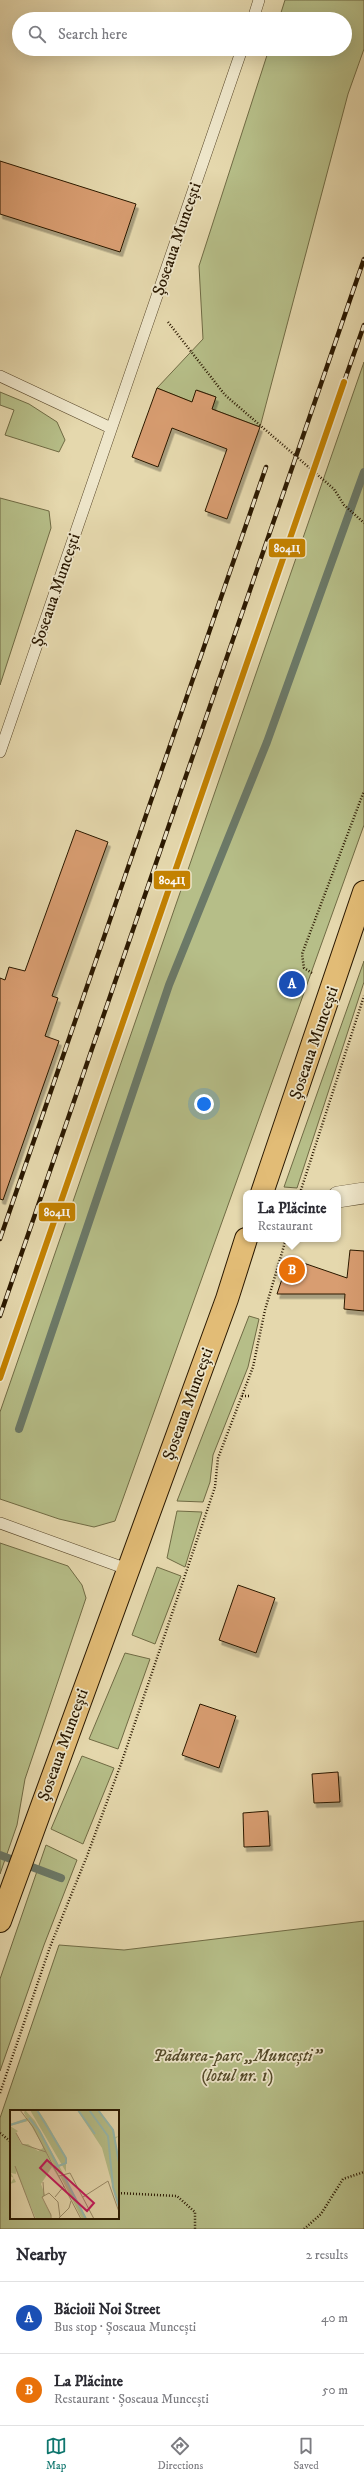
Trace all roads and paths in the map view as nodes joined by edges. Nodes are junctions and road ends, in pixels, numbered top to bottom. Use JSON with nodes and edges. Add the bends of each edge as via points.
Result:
{"nodes":[{"id":1,"x":259,"y":0,"type":"edge"},
{"id":2,"x":255,"y":12,"type":"edge"},
{"id":3,"x":240,"y":56,"type":"edge"},
{"id":4,"x":154,"y":305,"type":"junction"},
{"id":5,"x":0,"y":376,"type":"edge"},
{"id":6,"x":111,"y":428,"type":"junction"},
{"id":7,"x":364,"y":523,"type":"edge"},
{"id":8,"x":0,"y":752,"type":"edge"},
{"id":9,"x":364,"y":791,"type":"edge"},
{"id":10,"x":364,"y":892,"type":"edge"},
{"id":11,"x":317,"y":977,"type":"dead end"},
{"id":12,"x":364,"y":996,"type":"edge"},
{"id":13,"x":263,"y":1190,"type":"edge"},
{"id":14,"x":301,"y":1190,"type":"edge"},
{"id":15,"x":364,"y":1193,"type":"edge"},
{"id":16,"x":341,"y":1197,"type":"edge"},
{"id":17,"x":245,"y":1242,"type":"edge"},
{"id":18,"x":285,"y":1242,"type":"edge"},
{"id":19,"x":242,"y":1396,"type":"junction"},
{"id":20,"x":249,"y":1396,"type":"dead end"},
{"id":21,"x":0,"y":1523,"type":"edge"},
{"id":22,"x":127,"y":1569,"type":"junction"},
{"id":23,"x":0,"y":1921,"type":"edge"},
{"id":24,"x":0,"y":2094,"type":"edge"},
{"id":25,"x":0,"y":2134,"type":"edge"},
{"id":26,"x":10,"y":2141,"type":"edge"},
{"id":27,"x":364,"y":2172,"type":"edge"},
{"id":28,"x":119,"y":2193,"type":"edge"},
{"id":29,"x":195,"y":2229,"type":"edge"},
{"id":30,"x":304,"y":2229,"type":"edge"}],
"edges":[{"from":1,"to":2,"type":"lane"},
{"from":3,"to":4,"type":"lane","name":"Șoseaua Muncești"},
{"from":4,"to":6,"type":"lane","name":"Șoseaua Muncești"},
{"from":4,"to":7,"type":"path","via":[[225,395],[334,489],[344,505]]},
{"from":5,"to":6,"type":"lane"},
{"from":6,"to":8,"type":"lane","name":"Șoseaua Muncești"},
{"from":9,"to":11,"type":"path","via":[[302,954],[304,968]]},
{"from":10,"to":13,"type":"main road","name":"Șoseaua Muncești"},
{"from":12,"to":14,"type":"path"},
{"from":15,"to":16,"type":"street"},
{"from":17,"to":22,"type":"main road","name":"Șoseaua Muncești"},
{"from":18,"to":19,"type":"path","via":[[265,1310],[253,1367]]},
{"from":19,"to":20,"type":"path"},
{"from":19,"to":24,"type":"path","via":[[218,1458],[215,1487],[122,1761],[50,1947]]},
{"from":21,"to":22,"type":"lane"},
{"from":22,"to":23,"type":"main road","name":"Șoseaua Muncești"},
{"from":25,"to":26,"type":"path"},
{"from":27,"to":30,"type":"path","via":[[344,2179],[320,2214]]},
{"from":28,"to":29,"type":"path","via":[[177,2196],[195,2212]]}]}
